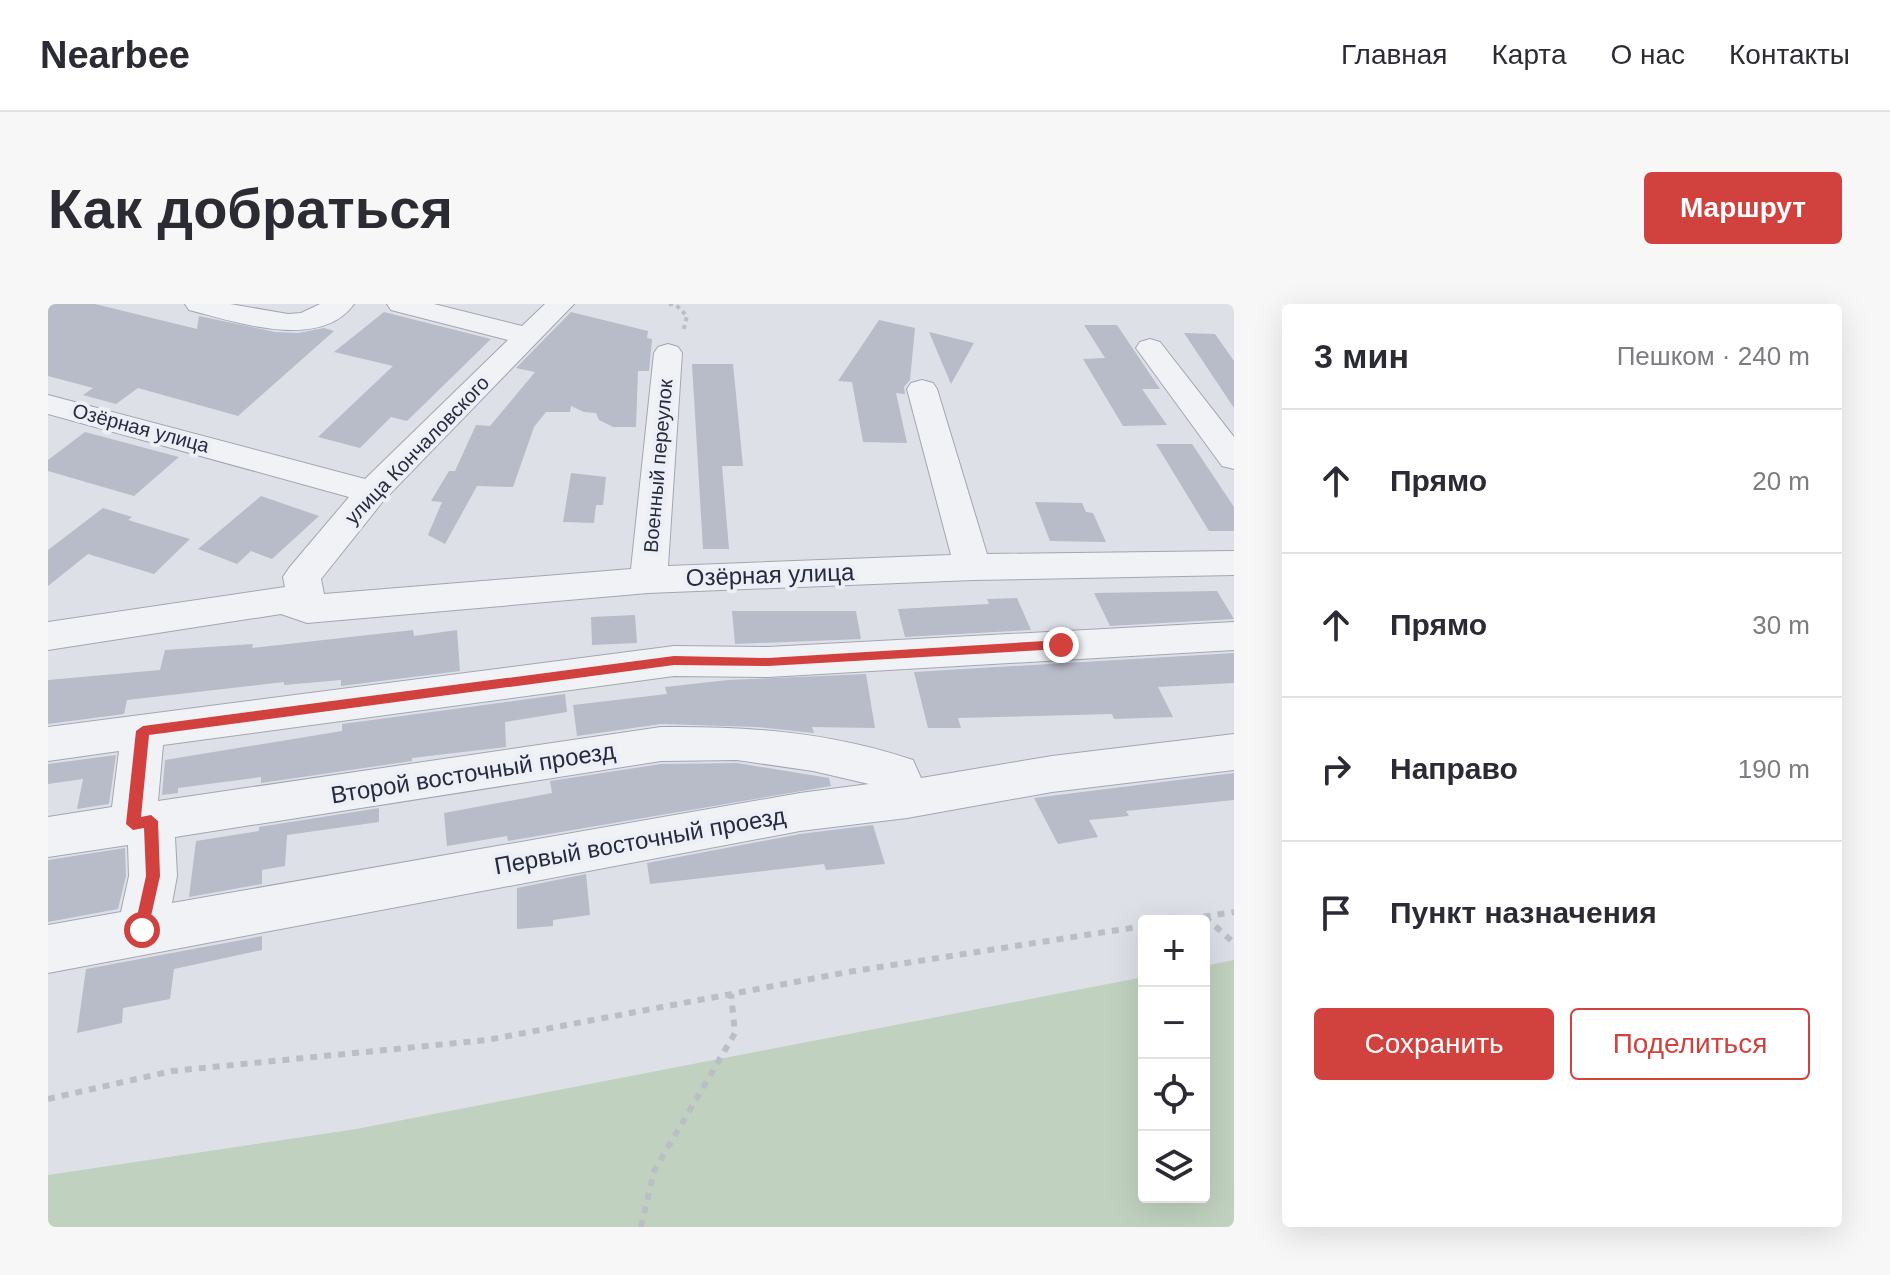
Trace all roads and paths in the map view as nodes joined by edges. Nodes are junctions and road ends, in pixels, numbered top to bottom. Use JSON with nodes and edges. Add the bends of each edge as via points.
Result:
{"nodes":[{"id":1,"x":199,"y":304,"type":"edge"},
{"id":2,"x":340,"y":304,"type":"edge"},
{"id":3,"x":401,"y":304,"type":"edge"},
{"id":4,"x":560,"y":304,"type":"edge"},
{"id":5,"x":669,"y":304,"type":"edge"},
{"id":6,"x":528,"y":336,"type":"junction"},
{"id":7,"x":1150,"y":348,"type":"dead end"},
{"id":8,"x":668,"y":353,"type":"joint"},
{"id":9,"x":922,"y":389,"type":"dead end"},
{"id":10,"x":48,"y":404,"type":"edge"},
{"id":11,"x":1234,"y":459,"type":"edge"},
{"id":12,"x":372,"y":492,"type":"junction"},
{"id":13,"x":1234,"y":563,"type":"edge"},
{"id":14,"x":973,"y":567,"type":"junction"},
{"id":15,"x":648,"y":580,"type":"junction"},
{"id":16,"x":307,"y":609,"type":"junction"},
{"id":17,"x":48,"y":636,"type":"edge"},
{"id":18,"x":1234,"y":636,"type":"edge"},
{"id":19,"x":143,"y":731,"type":"junction"},
{"id":20,"x":1234,"y":733,"type":"edge"},
{"id":21,"x":48,"y":744,"type":"edge"},
{"id":22,"x":1234,"y":752,"type":"edge"},
{"id":23,"x":902,"y":786,"type":"junction"},
{"id":24,"x":142,"y":822,"type":"junction"},
{"id":25,"x":48,"y":837,"type":"edge"},
{"id":26,"x":1234,"y":912,"type":"edge"},
{"id":27,"x":1210,"y":916,"type":"edge"},
{"id":28,"x":1210,"y":921,"type":"edge"},
{"id":29,"x":1138,"y":927,"type":"edge"},
{"id":30,"x":142,"y":930,"type":"junction"},
{"id":31,"x":1234,"y":943,"type":"edge"},
{"id":32,"x":48,"y":949,"type":"edge"},
{"id":33,"x":731,"y":994,"type":"junction"},
{"id":34,"x":48,"y":1099,"type":"edge"},
{"id":35,"x":641,"y":1227,"type":"edge"}],
"edges":[{"from":1,"to":2,"type":"street","via":[[298,322]]},
{"from":3,"to":6,"type":"street"},
{"from":4,"to":6,"type":"street","name":"улица Кончаловского"},
{"from":5,"to":8,"type":"path","via":[[687,316],[683,333]]},
{"from":6,"to":12,"type":"street","name":"улица Кончаловского"},
{"from":7,"to":11,"type":"street"},
{"from":8,"to":15,"type":"street","name":"Военный переулок"},
{"from":9,"to":14,"type":"street"},
{"from":10,"to":12,"type":"street","name":"Озёрная улица"},
{"from":12,"to":16,"type":"street","name":"улица Кончаловского","via":[[302,577]]},
{"from":13,"to":14,"type":"street","name":"Озёрная улица"},
{"from":14,"to":15,"type":"street","name":"Озёрная улица"},
{"from":15,"to":16,"type":"street","name":"Озёрная улица"},
{"from":16,"to":17,"type":"street","name":"Озёрная улица","via":[[284,600]]},
{"from":18,"to":19,"type":"street","via":[[768,662],[674,661]]},
{"from":19,"to":21,"type":"street"},
{"from":19,"to":24,"type":"street"},
{"from":20,"to":23,"type":"street","name":"Второй восточный проезд","via":[[942,772]]},
{"from":22,"to":23,"type":"street","name":"Первый восточный проезд"},
{"from":23,"to":24,"type":"street","name":"Второй восточный проезд","via":[[813,753],[737,743],[661,744]]},
{"from":23,"to":30,"type":"street","name":"Первый восточный проезд","via":[[800,812]]},
{"from":24,"to":25,"type":"street","name":"Второй восточный проезд"},
{"from":24,"to":30,"type":"street","via":[[153,876]]},
{"from":26,"to":27,"type":"path"},
{"from":28,"to":31,"type":"path"},
{"from":29,"to":33,"type":"path"},
{"from":30,"to":32,"type":"street","name":"Первый восточный проезд"},
{"from":33,"to":34,"type":"path","via":[[487,1040],[172,1071]]},
{"from":33,"to":35,"type":"path","via":[[735,1033],[654,1171]]}]}
